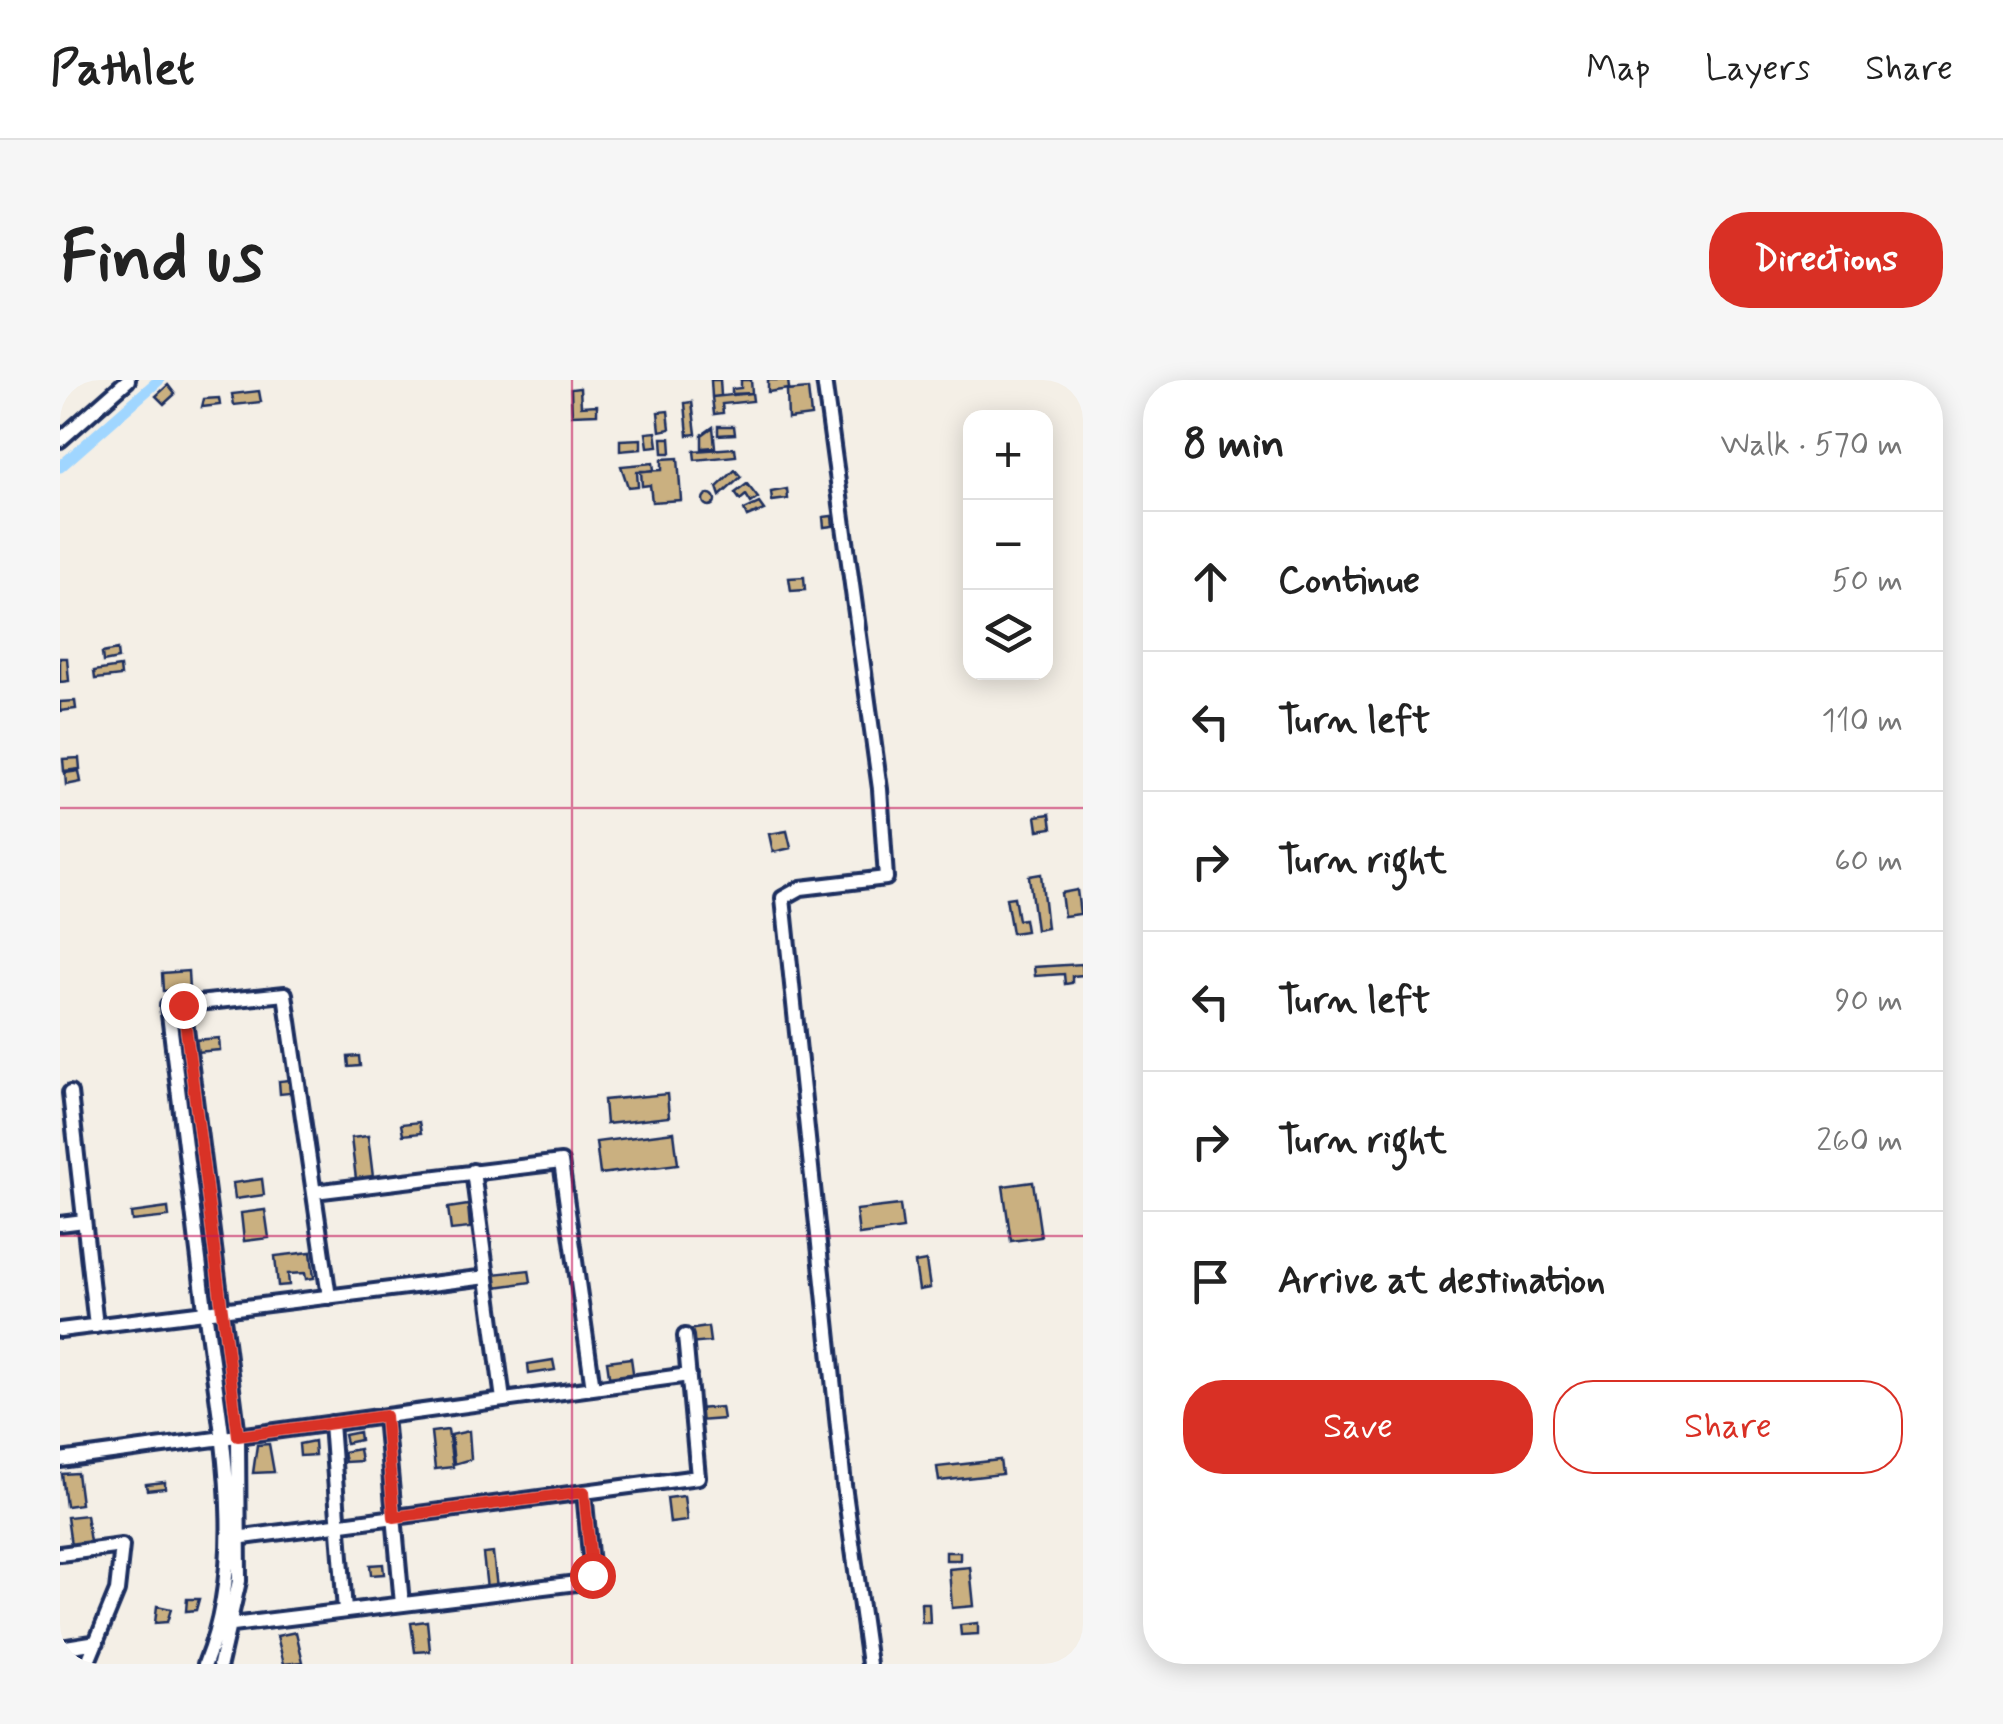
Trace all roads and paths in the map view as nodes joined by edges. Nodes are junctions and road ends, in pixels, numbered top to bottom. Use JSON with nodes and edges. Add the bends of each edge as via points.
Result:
{"nodes":[{"id":1,"x":128,"y":380,"type":"edge"},
{"id":2,"x":824,"y":380,"type":"edge"},
{"id":3,"x":60,"y":440,"type":"edge"},
{"id":4,"x":183,"y":1005,"type":"junction"},
{"id":5,"x":70,"y":1093,"type":"dead end"},
{"id":6,"x":473,"y":1171,"type":"junction"},
{"id":7,"x":314,"y":1192,"type":"junction"},
{"id":8,"x":84,"y":1221,"type":"junction"},
{"id":9,"x":60,"y":1224,"type":"edge"},
{"id":10,"x":486,"y":1277,"type":"junction"},
{"id":11,"x":328,"y":1297,"type":"junction"},
{"id":12,"x":222,"y":1310,"type":"junction"},
{"id":13,"x":205,"y":1312,"type":"junction"},
{"id":14,"x":96,"y":1326,"type":"junction"},
{"id":15,"x":60,"y":1330,"type":"edge"},
{"id":16,"x":685,"y":1336,"type":"dead end"},
{"id":17,"x":688,"y":1375,"type":"junction"},
{"id":18,"x":593,"y":1388,"type":"junction"},
{"id":19,"x":502,"y":1400,"type":"junction"},
{"id":20,"x":385,"y":1416,"type":"junction"},
{"id":21,"x":331,"y":1423,"type":"junction"},
{"id":22,"x":238,"y":1436,"type":"junction"},
{"id":23,"x":221,"y":1438,"type":"junction"},
{"id":24,"x":60,"y":1460,"type":"edge"},
{"id":25,"x":584,"y":1492,"type":"junction"},
{"id":26,"x":394,"y":1517,"type":"junction"},
{"id":27,"x":338,"y":1525,"type":"junction"},
{"id":28,"x":235,"y":1538,"type":"junction"},
{"id":29,"x":60,"y":1554,"type":"edge"},
{"id":30,"x":402,"y":1604,"type":"junction"},
{"id":31,"x":345,"y":1611,"type":"junction"},
{"id":32,"x":232,"y":1625,"type":"junction"},
{"id":33,"x":97,"y":1642,"type":"junction"},
{"id":34,"x":60,"y":1648,"type":"edge"},
{"id":35,"x":87,"y":1664,"type":"edge"},
{"id":36,"x":205,"y":1664,"type":"edge"},
{"id":37,"x":220,"y":1664,"type":"edge"},
{"id":38,"x":868,"y":1664,"type":"edge"}],
"edges":[{"from":1,"to":3,"type":"street"},
{"from":2,"to":38,"type":"street","via":[[880,789],[886,878],[802,888],[783,898]]},
{"from":4,"to":7,"type":"street","via":[[285,994]]},
{"from":4,"to":12,"type":"street"},
{"from":4,"to":13,"type":"street","via":[[168,1006]]},
{"from":5,"to":8,"type":"street"},
{"from":6,"to":7,"type":"street"},
{"from":6,"to":10,"type":"street"},
{"from":6,"to":18,"type":"street","via":[[560,1162]]},
{"from":7,"to":11,"type":"street"},
{"from":8,"to":9,"type":"street"},
{"from":8,"to":14,"type":"street"},
{"from":10,"to":11,"type":"street"},
{"from":10,"to":19,"type":"street"},
{"from":11,"to":12,"type":"street"},
{"from":12,"to":13,"type":"street"},
{"from":12,"to":22,"type":"street"},
{"from":13,"to":14,"type":"street"},
{"from":13,"to":23,"type":"street"},
{"from":14,"to":15,"type":"street"},
{"from":16,"to":17,"type":"street"},
{"from":17,"to":18,"type":"street"},
{"from":17,"to":25,"type":"street","via":[[698,1477]]},
{"from":18,"to":19,"type":"street"},
{"from":19,"to":20,"type":"street"},
{"from":20,"to":21,"type":"street"},
{"from":20,"to":26,"type":"street"},
{"from":21,"to":22,"type":"street"},
{"from":21,"to":27,"type":"street"},
{"from":22,"to":23,"type":"street"},
{"from":22,"to":28,"type":"street"},
{"from":23,"to":24,"type":"street"},
{"from":23,"to":28,"type":"street"},
{"from":25,"to":26,"type":"street"},
{"from":25,"to":30,"type":"street","via":[[592,1575],[585,1582]]},
{"from":26,"to":27,"type":"street"},
{"from":26,"to":30,"type":"street"},
{"from":27,"to":28,"type":"street"},
{"from":27,"to":31,"type":"street"},
{"from":28,"to":32,"type":"street"},
{"from":28,"to":36,"type":"street"},
{"from":29,"to":33,"type":"street","via":[[122,1546],[117,1591]]},
{"from":30,"to":31,"type":"street"},
{"from":31,"to":32,"type":"street"},
{"from":32,"to":37,"type":"street"},
{"from":33,"to":34,"type":"street"},
{"from":33,"to":35,"type":"street"}]}
